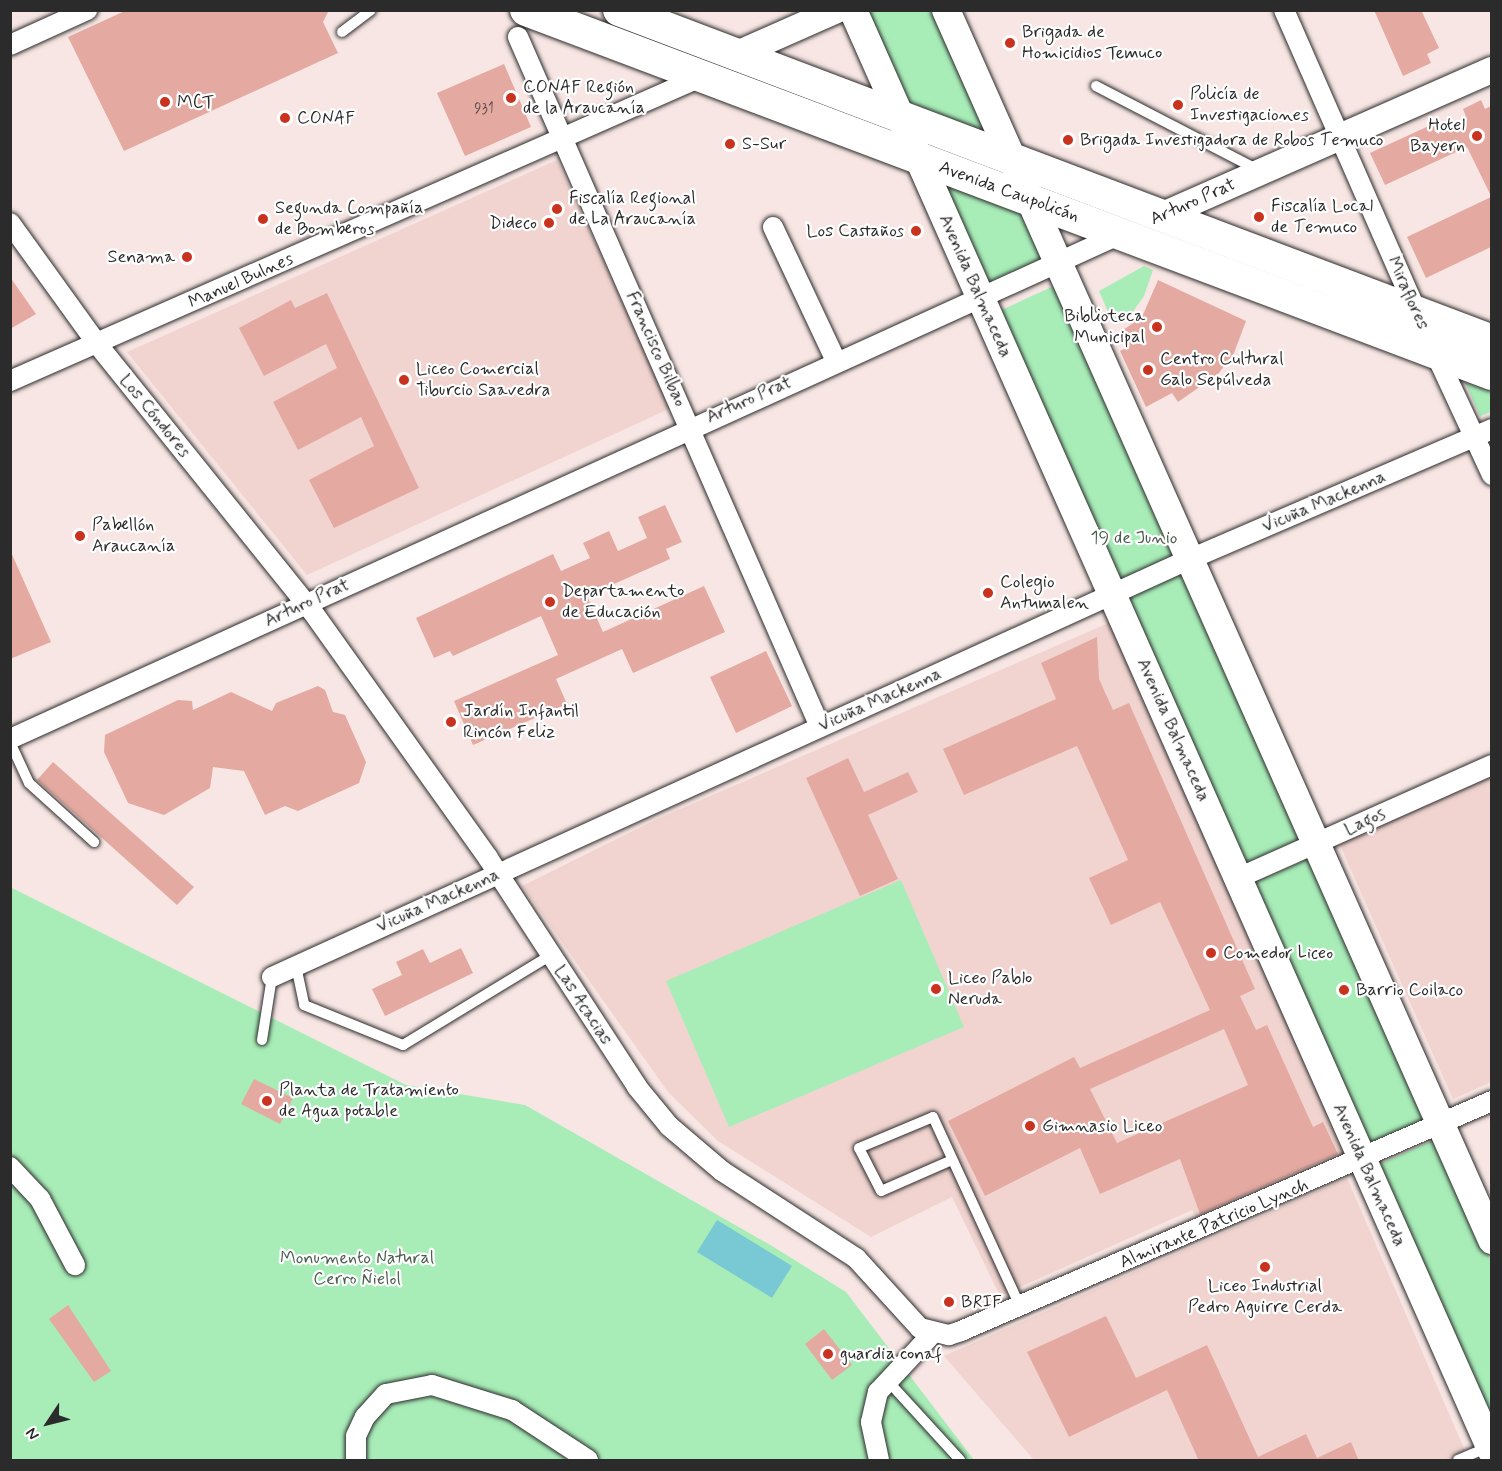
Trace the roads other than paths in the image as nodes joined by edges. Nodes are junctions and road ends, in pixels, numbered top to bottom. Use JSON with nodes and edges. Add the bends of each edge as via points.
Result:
{"nodes":[{"id":1,"x":87,"y":10,"type":"edge"},
{"id":2,"x":371,"y":10,"type":"edge"},
{"id":3,"x":619,"y":10,"type":"edge"},
{"id":4,"x":837,"y":10,"type":"edge"},
{"id":5,"x":853,"y":10,"type":"edge"},
{"id":6,"x":946,"y":10,"type":"edge"},
{"id":7,"x":1284,"y":10,"type":"edge"},
{"id":8,"x":522,"y":24,"type":"edge"},
{"id":9,"x":342,"y":32,"type":"dead end"},
{"id":10,"x":10,"y":45,"type":"edge"},
{"id":11,"x":735,"y":55,"type":"junction"},
{"id":12,"x":670,"y":65,"type":"junction"},
{"id":13,"x":1491,"y":70,"type":"edge"},
{"id":14,"x":701,"y":77,"type":"junction"},
{"id":15,"x":1096,"y":86,"type":"dead end"},
{"id":16,"x":898,"y":116,"type":"junction"},
{"id":17,"x":562,"y":137,"type":"junction"},
{"id":18,"x":1340,"y":137,"type":"junction"},
{"id":19,"x":918,"y":159,"type":"junction"},
{"id":20,"x":1011,"y":159,"type":"junction"},
{"id":21,"x":1260,"y":172,"type":"junction"},
{"id":22,"x":1027,"y":197,"type":"junction"},
{"id":23,"x":1164,"y":214,"type":"junction"},
{"id":24,"x":10,"y":223,"type":"edge"},
{"id":25,"x":773,"y":227,"type":"dead end"},
{"id":26,"x":1122,"y":233,"type":"junction"},
{"id":27,"x":1056,"y":263,"type":"junction"},
{"id":28,"x":981,"y":297,"type":"junction"},
{"id":29,"x":1417,"y":312,"type":"junction"},
{"id":30,"x":1491,"y":341,"type":"edge"},
{"id":31,"x":98,"y":345,"type":"junction"},
{"id":32,"x":1435,"y":353,"type":"junction"},
{"id":33,"x":836,"y":361,"type":"junction"},
{"id":34,"x":1491,"y":374,"type":"edge"},
{"id":35,"x":10,"y":381,"type":"edge"},
{"id":36,"x":690,"y":427,"type":"junction"},
{"id":37,"x":1483,"y":433,"type":"edge"},
{"id":38,"x":1491,"y":475,"type":"edge"},
{"id":39,"x":1190,"y":559,"type":"junction"},
{"id":40,"x":1113,"y":594,"type":"junction"},
{"id":41,"x":307,"y":604,"type":"junction"},
{"id":42,"x":820,"y":727,"type":"junction"},
{"id":43,"x":10,"y":741,"type":"edge"},
{"id":44,"x":1491,"y":765,"type":"edge"},
{"id":45,"x":94,"y":842,"type":"dead end"},
{"id":46,"x":1317,"y":843,"type":"junction"},
{"id":47,"x":499,"y":874,"type":"junction"},
{"id":48,"x":1238,"y":878,"type":"junction"},
{"id":49,"x":551,"y":955,"type":"junction"},
{"id":50,"x":296,"y":966,"type":"junction"},
{"id":51,"x":272,"y":977,"type":"joint"},
{"id":52,"x":262,"y":1040,"type":"dead end"},
{"id":53,"x":1491,"y":1101,"type":"edge"},
{"id":54,"x":1441,"y":1124,"type":"junction"},
{"id":55,"x":952,"y":1160,"type":"junction"},
{"id":56,"x":1363,"y":1160,"type":"junction"},
{"id":57,"x":10,"y":1167,"type":"edge"},
{"id":58,"x":1491,"y":1240,"type":"edge"},
{"id":59,"x":75,"y":1265,"type":"dead end"},
{"id":60,"x":1020,"y":1306,"type":"junction"},
{"id":61,"x":933,"y":1333,"type":"junction"},
{"id":62,"x":886,"y":1379,"type":"junction"},
{"id":63,"x":1491,"y":1448,"type":"edge"},
{"id":64,"x":356,"y":1461,"type":"edge"},
{"id":65,"x":588,"y":1461,"type":"edge"},
{"id":66,"x":879,"y":1461,"type":"edge"},
{"id":67,"x":960,"y":1461,"type":"edge"},
{"id":68,"x":1458,"y":1461,"type":"edge"}],
"edges":[{"from":1,"to":10,"type":"street"},
{"from":2,"to":9,"type":"lane"},
{"from":3,"to":11,"type":"main road","name":"Avenida Caupolicán"},
{"from":4,"to":11,"type":"street"},
{"from":5,"to":16,"type":"main road","name":"Avenida Balmaceda"},
{"from":6,"to":20,"type":"main road"},
{"from":7,"to":18,"type":"street","name":"Miraflores"},
{"from":8,"to":12,"type":"main road","name":"Avenida Caupolicán"},
{"from":8,"to":17,"type":"street","name":"Francisco Bilbao"},
{"from":11,"to":12,"type":"main road","via":[[709,64]]},
{"from":11,"to":16,"type":"main road","name":"Avenida Caupolicán"},
{"from":12,"to":14,"type":"main road","name":"Avenida Caupolicán"},
{"from":13,"to":18,"type":"street","name":"Arturo Prat"},
{"from":14,"to":17,"type":"street","name":"Manuel Bulnes"},
{"from":14,"to":19,"type":"main road","name":"Avenida Caupolicán"},
{"from":15,"to":21,"type":"lane"},
{"from":16,"to":19,"type":"main road","name":"Avenida Balmaceda"},
{"from":16,"to":20,"type":"main road","name":"Avenida Caupolicán"},
{"from":17,"to":31,"type":"street","name":"Manuel Bulnes"},
{"from":17,"to":36,"type":"street","name":"Francisco Bilbao"},
{"from":18,"to":21,"type":"street","name":"Arturo Prat"},
{"from":18,"to":29,"type":"street","name":"Miraflores"},
{"from":19,"to":22,"type":"main road","name":"Avenida Caupolicán"},
{"from":19,"to":28,"type":"main road","name":"Avenida Balmaceda"},
{"from":20,"to":22,"type":"main road"},
{"from":20,"to":23,"type":"main road","name":"Avenida Caupolicán"},
{"from":21,"to":23,"type":"street","name":"Arturo Prat"},
{"from":22,"to":26,"type":"main road","name":"Avenida Caupolicán"},
{"from":22,"to":27,"type":"main road"},
{"from":23,"to":26,"type":"street","name":"Arturo Prat"},
{"from":23,"to":29,"type":"main road","name":"Avenida Caupolicán"},
{"from":24,"to":31,"type":"street","name":"Los Cóndores"},
{"from":25,"to":33,"type":"street"},
{"from":26,"to":27,"type":"street","name":"Arturo Prat"},
{"from":26,"to":32,"type":"main road","name":"Avenida Caupolicán"},
{"from":27,"to":28,"type":"street","name":"Arturo Prat"},
{"from":27,"to":39,"type":"main road"},
{"from":28,"to":33,"type":"street","name":"Arturo Prat"},
{"from":28,"to":40,"type":"main road","name":"Avenida Balmaceda"},
{"from":29,"to":30,"type":"main road","name":"Avenida Caupolicán"},
{"from":29,"to":32,"type":"street","name":"Miraflores"},
{"from":31,"to":35,"type":"street","name":"Manuel Bulnes"},
{"from":31,"to":41,"type":"street","name":"Los Cóndores"},
{"from":32,"to":34,"type":"main road","name":"Avenida Caupolicán"},
{"from":32,"to":37,"type":"street","name":"Miraflores"},
{"from":33,"to":36,"type":"street","name":"Arturo Prat"},
{"from":36,"to":41,"type":"street","name":"Arturo Prat"},
{"from":36,"to":42,"type":"street","name":"Francisco Bilbao"},
{"from":37,"to":38,"type":"street","name":"Miraflores"},
{"from":37,"to":39,"type":"street","name":"Vicuña Mackenna"},
{"from":39,"to":40,"type":"street","name":"Vicuña Mackenna"},
{"from":39,"to":46,"type":"main road"},
{"from":40,"to":42,"type":"street","name":"Vicuña Mackenna"},
{"from":40,"to":48,"type":"main road","name":"Avenida Balmaceda"},
{"from":41,"to":43,"type":"street","name":"Arturo Prat"},
{"from":41,"to":47,"type":"street","name":"Las Acacias"},
{"from":42,"to":47,"type":"street","name":"Vicuña Mackenna"},
{"from":43,"to":45,"type":"lane","via":[[29,783]]},
{"from":44,"to":46,"type":"street","name":"Lagos"},
{"from":46,"to":48,"type":"street","name":"Lagos"},
{"from":46,"to":54,"type":"main road"},
{"from":47,"to":49,"type":"street","name":"Las Acacias"},
{"from":47,"to":50,"type":"street","name":"Vicuña Mackenna"},
{"from":48,"to":56,"type":"main road","name":"Avenida Balmaceda"},
{"from":49,"to":50,"type":"lane","via":[[403,1045],[304,1005]]},
{"from":49,"to":61,"type":"street","name":"Las Acacias","via":[[637,1087],[669,1126],[722,1172],[856,1258],[889,1289],[910,1318]]},
{"from":50,"to":51,"type":"street","name":"Vicuña Mackenna"},
{"from":51,"to":52,"type":"lane"},
{"from":53,"to":54,"type":"street","name":"Almirante Patricio Lynch"},
{"from":54,"to":56,"type":"street","name":"Almirante Patricio Lynch"},
{"from":54,"to":58,"type":"main road"},
{"from":55,"to":55,"type":"lane","via":[[933,1117],[859,1148],[881,1191]]},
{"from":55,"to":60,"type":"lane"},
{"from":56,"to":60,"type":"street","name":"Almirante Patricio Lynch"},
{"from":56,"to":63,"type":"main road","name":"Avenida Balmaceda"},
{"from":57,"to":59,"type":"street","via":[[40,1199]]},
{"from":60,"to":61,"type":"street","name":"Almirante Patricio Lynch","via":[[949,1335]]},
{"from":61,"to":62,"type":"street"},
{"from":62,"to":66,"type":"street","via":[[871,1422]]},
{"from":62,"to":67,"type":"lane"},
{"from":63,"to":68,"type":"lane"},
{"from":64,"to":65,"type":"street","via":[[356,1436],[365,1417],[386,1394],[432,1385],[512,1410]]}]}
